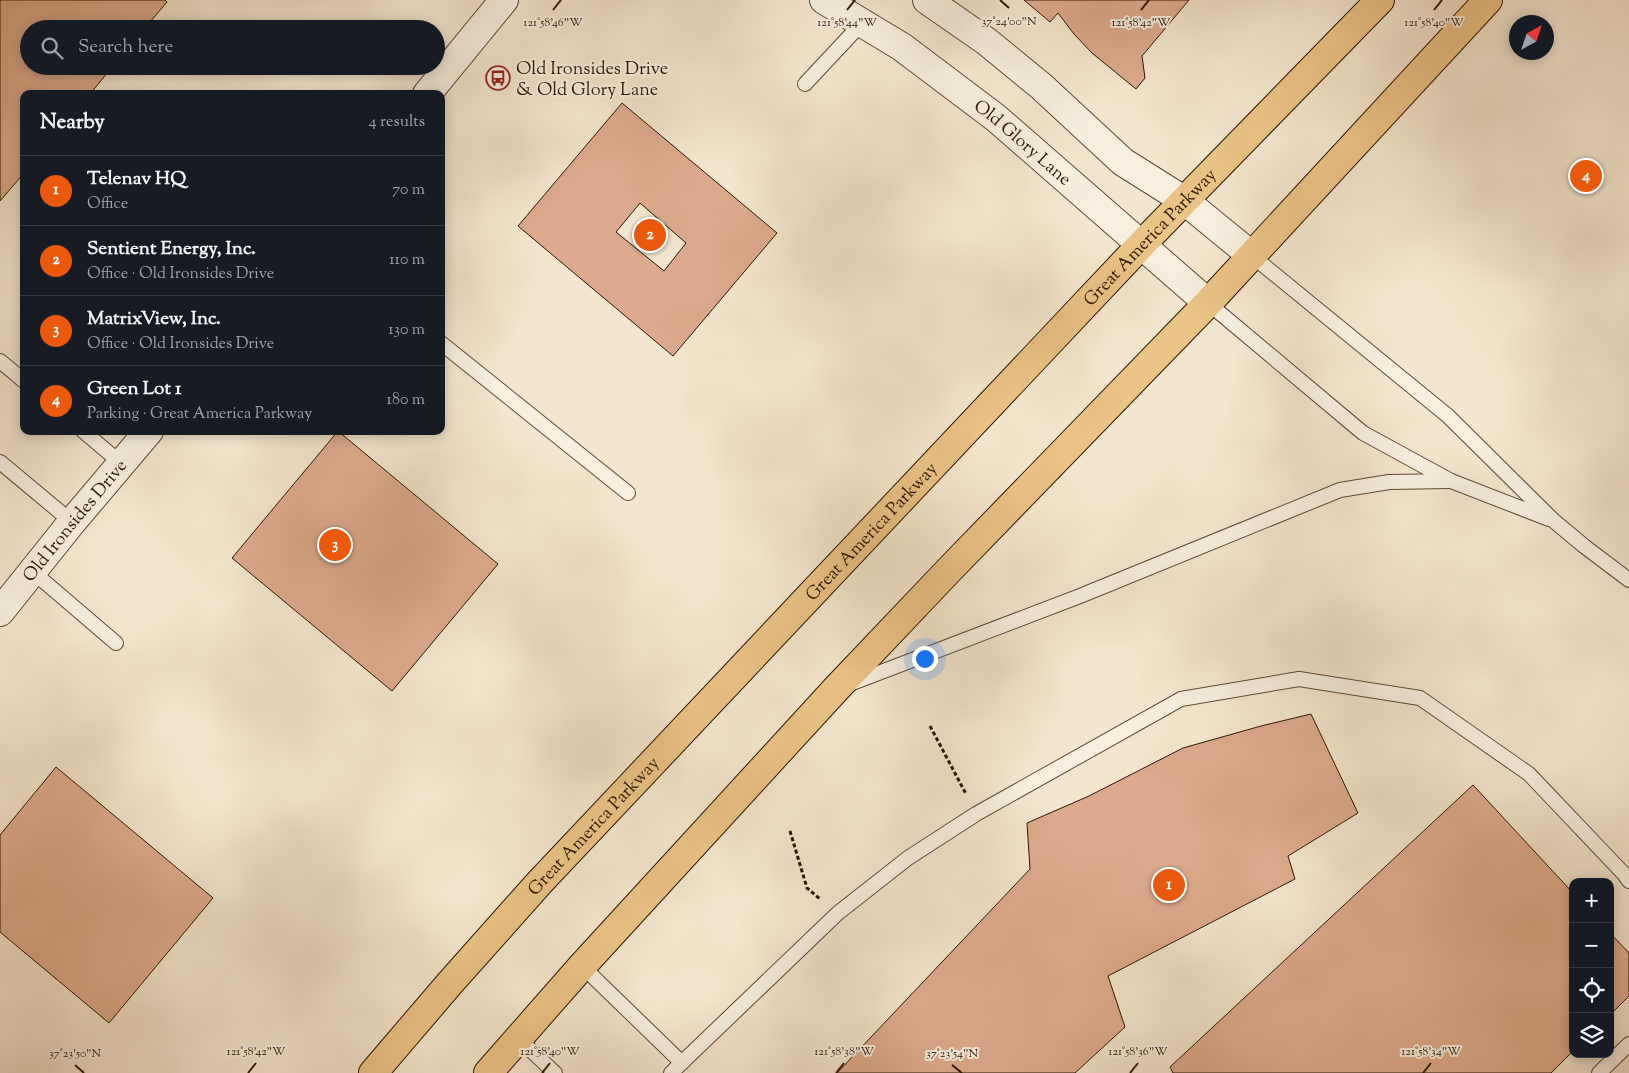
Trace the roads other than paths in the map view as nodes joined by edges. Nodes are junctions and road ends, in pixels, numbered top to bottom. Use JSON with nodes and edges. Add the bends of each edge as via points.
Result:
{"nodes":[{"id":1,"x":504,"y":0,"type":"edge"},
{"id":2,"x":824,"y":0,"type":"edge"},
{"id":3,"x":928,"y":0,"type":"edge"},
{"id":4,"x":1380,"y":0,"type":"edge"},
{"id":5,"x":1488,"y":0,"type":"edge"},
{"id":6,"x":862,"y":23,"type":"junction"},
{"id":7,"x":445,"y":72,"type":"edge"},
{"id":8,"x":443,"y":75,"type":"edge"},
{"id":9,"x":805,"y":84,"type":"dead end"},
{"id":10,"x":430,"y":90,"type":"edge"},
{"id":11,"x":1185,"y":201,"type":"junction"},
{"id":12,"x":1141,"y":245,"type":"junction"},
{"id":13,"x":1251,"y":255,"type":"junction"},
{"id":14,"x":1208,"y":303,"type":"junction"},
{"id":15,"x":445,"y":346,"type":"edge"},
{"id":16,"x":0,"y":361,"type":"edge"},
{"id":17,"x":20,"y":378,"type":"edge"},
{"id":18,"x":88,"y":435,"type":"edge"},
{"id":19,"x":146,"y":435,"type":"edge"},
{"id":20,"x":0,"y":462,"type":"edge"},
{"id":21,"x":122,"y":464,"type":"junction"},
{"id":22,"x":1451,"y":481,"type":"junction"},
{"id":23,"x":628,"y":493,"type":"dead end"},
{"id":24,"x":1554,"y":521,"type":"junction"},
{"id":25,"x":72,"y":522,"type":"junction"},
{"id":26,"x":33,"y":572,"type":"junction"},
{"id":27,"x":1629,"y":580,"type":"edge"},
{"id":28,"x":0,"y":612,"type":"edge"},
{"id":29,"x":116,"y":643,"type":"dead end"},
{"id":30,"x":836,"y":689,"type":"junction"},
{"id":31,"x":1629,"y":881,"type":"edge"},
{"id":32,"x":582,"y":966,"type":"junction"},
{"id":33,"x":518,"y":1038,"type":"junction"},
{"id":34,"x":1629,"y":1044,"type":"edge"},
{"id":35,"x":682,"y":1063,"type":"junction"},
{"id":36,"x":373,"y":1073,"type":"edge"},
{"id":37,"x":488,"y":1073,"type":"edge"},
{"id":38,"x":555,"y":1073,"type":"edge"},
{"id":39,"x":672,"y":1073,"type":"edge"},
{"id":40,"x":1599,"y":1073,"type":"edge"}],
"edges":[{"from":1,"to":7,"type":"street"},
{"from":2,"to":6,"type":"street","name":"Old Glory Lane"},
{"from":3,"to":11,"type":"street","via":[[1034,80],[1123,162]]},
{"from":4,"to":11,"type":"main road","name":"Great America Parkway"},
{"from":5,"to":13,"type":"main road"},
{"from":6,"to":9,"type":"lane"},
{"from":6,"to":12,"type":"street","name":"Old Glory Lane","via":[[902,47],[996,118]]},
{"from":8,"to":10,"type":"street"},
{"from":11,"to":12,"type":"main road","name":"Great America Parkway"},
{"from":11,"to":13,"type":"street"},
{"from":12,"to":14,"type":"street","name":"Old Glory Lane"},
{"from":12,"to":36,"type":"main road","name":"Great America Parkway","via":[[540,882]]},
{"from":13,"to":14,"type":"main road"},
{"from":13,"to":24,"type":"lane","via":[[1448,416]]},
{"from":14,"to":22,"type":"lane","via":[[1363,433]]},
{"from":14,"to":30,"type":"main road"},
{"from":15,"to":23,"type":"lane"},
{"from":16,"to":17,"type":"lane"},
{"from":18,"to":21,"type":"lane"},
{"from":19,"to":21,"type":"street","name":"Old Ironsides Drive"},
{"from":20,"to":25,"type":"lane"},
{"from":21,"to":25,"type":"street","name":"Old Ironsides Drive"},
{"from":22,"to":24,"type":"lane"},
{"from":22,"to":30,"type":"lane","via":[[1388,482],[1340,490],[1080,596]]},
{"from":24,"to":27,"type":"lane"},
{"from":25,"to":26,"type":"street","name":"Old Ironsides Drive"},
{"from":26,"to":28,"type":"street","name":"Old Ironsides Drive"},
{"from":26,"to":29,"type":"lane"},
{"from":30,"to":32,"type":"main road"},
{"from":31,"to":35,"type":"lane","via":[[1529,774],[1420,698],[1299,679],[1181,699],[976,814],[908,858],[838,913]]},
{"from":32,"to":33,"type":"main road"},
{"from":32,"to":35,"type":"lane"},
{"from":33,"to":37,"type":"main road"},
{"from":33,"to":38,"type":"lane"},
{"from":34,"to":40,"type":"lane"},
{"from":35,"to":39,"type":"lane"}]}
